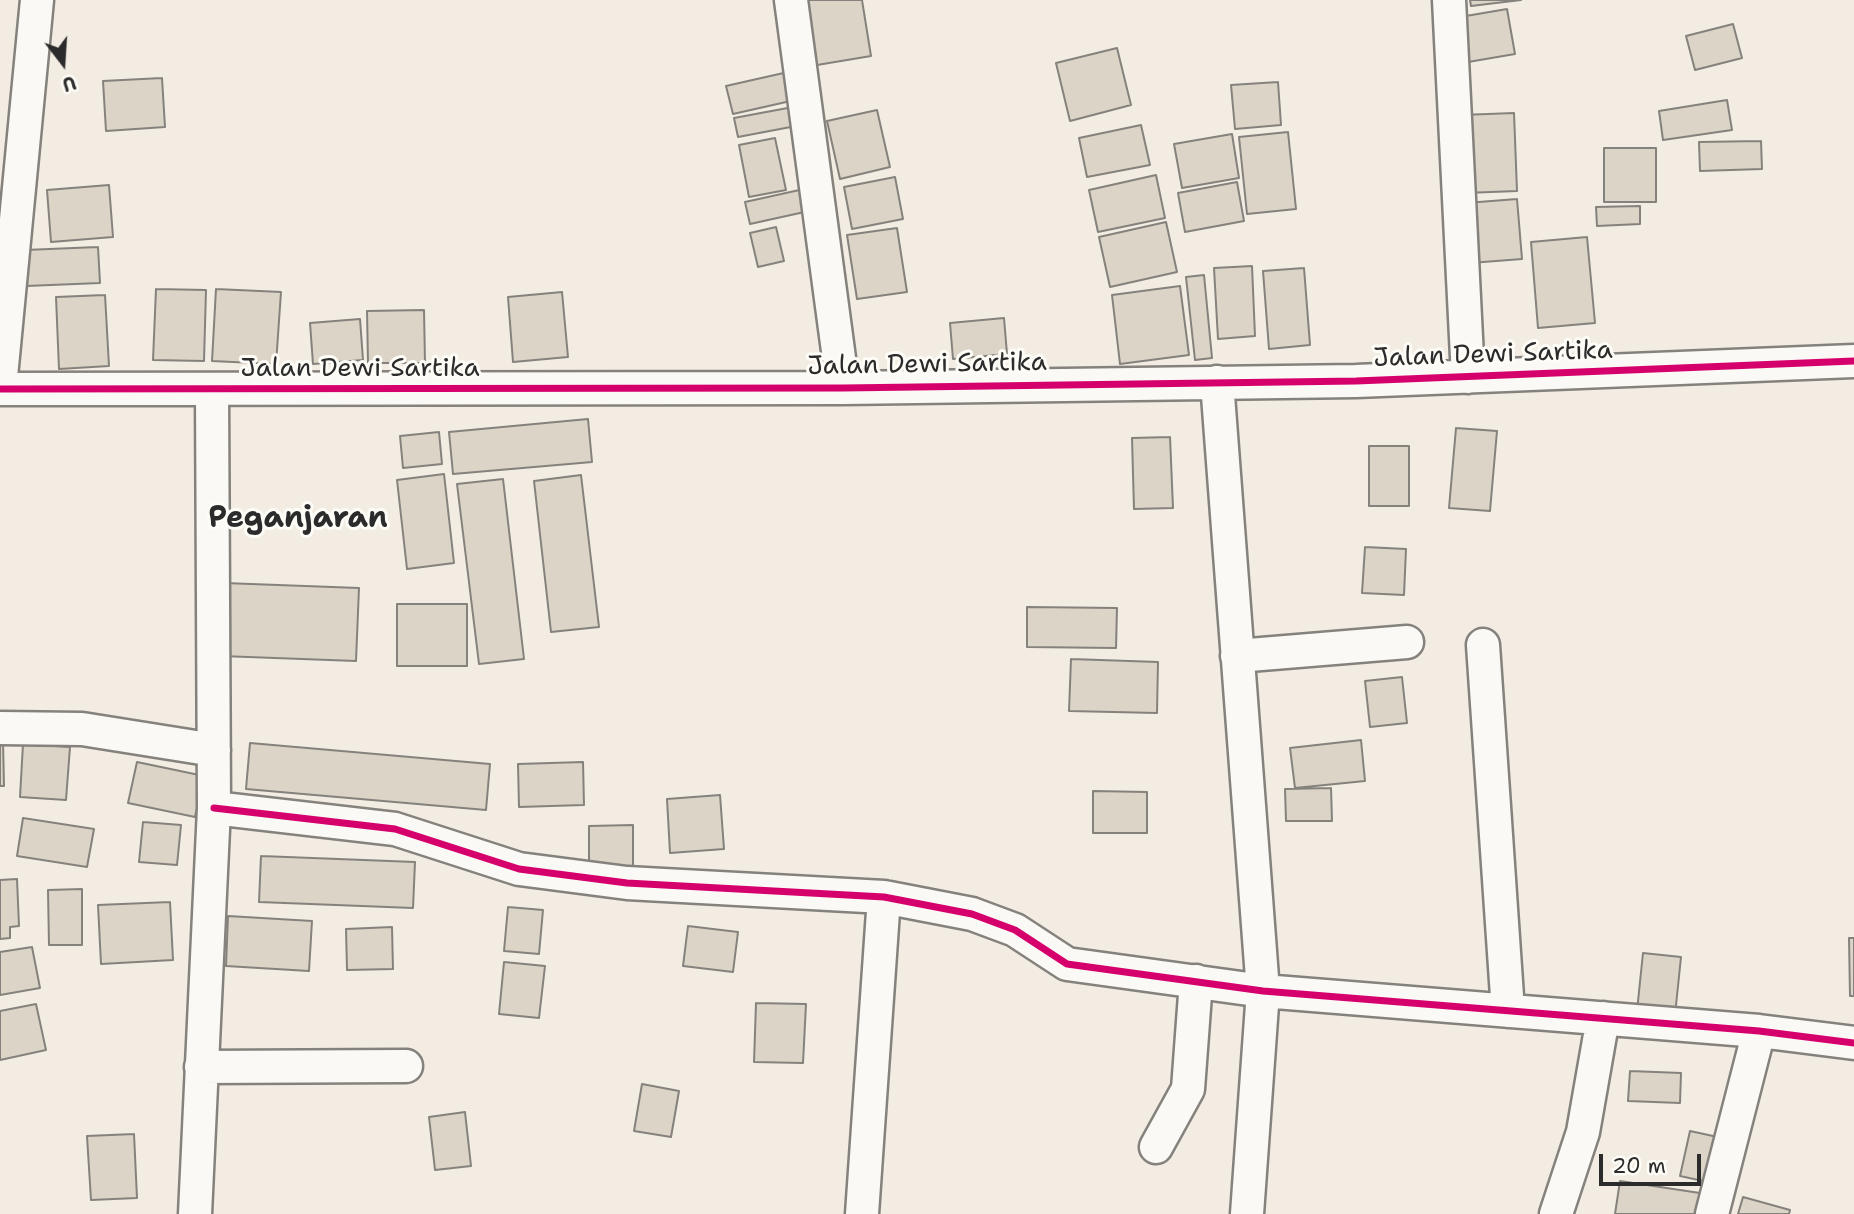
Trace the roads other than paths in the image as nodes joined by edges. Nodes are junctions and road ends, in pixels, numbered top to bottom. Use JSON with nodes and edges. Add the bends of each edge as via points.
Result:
{"nodes":[{"id":1,"x":37,"y":0,"type":"edge"},
{"id":2,"x":791,"y":0,"type":"edge"},
{"id":3,"x":1449,"y":0,"type":"edge"},
{"id":4,"x":1854,"y":361,"type":"edge"},
{"id":5,"x":1468,"y":377,"type":"junction"},
{"id":6,"x":1217,"y":382,"type":"junction"},
{"id":7,"x":0,"y":388,"type":"edge"},
{"id":8,"x":843,"y":388,"type":"junction"},
{"id":9,"x":212,"y":390,"type":"junction"},
{"id":10,"x":1407,"y":642,"type":"dead end"},
{"id":11,"x":1483,"y":645,"type":"dead end"},
{"id":12,"x":1237,"y":656,"type":"junction"},
{"id":13,"x":0,"y":728,"type":"edge"},
{"id":14,"x":214,"y":750,"type":"junction"},
{"id":15,"x":214,"y":808,"type":"junction"},
{"id":16,"x":884,"y":897,"type":"junction"},
{"id":17,"x":1196,"y":981,"type":"junction"},
{"id":18,"x":1263,"y":990,"type":"junction"},
{"id":19,"x":1508,"y":1012,"type":"junction"},
{"id":20,"x":1604,"y":1018,"type":"junction"},
{"id":21,"x":1759,"y":1031,"type":"junction"},
{"id":22,"x":1854,"y":1043,"type":"edge"},
{"id":23,"x":406,"y":1066,"type":"dead end"},
{"id":24,"x":201,"y":1067,"type":"junction"},
{"id":25,"x":1156,"y":1147,"type":"dead end"},
{"id":26,"x":195,"y":1214,"type":"edge"},
{"id":27,"x":862,"y":1214,"type":"edge"},
{"id":28,"x":1247,"y":1214,"type":"edge"},
{"id":29,"x":1556,"y":1214,"type":"edge"},
{"id":30,"x":1712,"y":1214,"type":"edge"}],
"edges":[{"from":1,"to":7,"type":"street"},
{"from":2,"to":8,"type":"street"},
{"from":3,"to":5,"type":"street"},
{"from":4,"to":5,"type":"street","name":"Jalan Dewi Sartika"},
{"from":5,"to":6,"type":"street","name":"Jalan Dewi Sartika"},
{"from":6,"to":8,"type":"street","name":"Jalan Dewi Sartika"},
{"from":6,"to":12,"type":"street"},
{"from":7,"to":9,"type":"street","name":"Jalan Dewi Sartika"},
{"from":8,"to":9,"type":"street","name":"Jalan Dewi Sartika"},
{"from":9,"to":14,"type":"street"},
{"from":10,"to":12,"type":"street"},
{"from":11,"to":19,"type":"street"},
{"from":12,"to":18,"type":"street"},
{"from":13,"to":14,"type":"street","via":[[82,729]]},
{"from":14,"to":15,"type":"street"},
{"from":15,"to":16,"type":"street","via":[[395,829],[519,869],[627,883]]},
{"from":15,"to":24,"type":"street"},
{"from":16,"to":17,"type":"street","via":[[972,914],[1004,926],[1067,964]]},
{"from":16,"to":27,"type":"street"},
{"from":17,"to":18,"type":"street"},
{"from":17,"to":25,"type":"street","via":[[1188,1089]]},
{"from":18,"to":19,"type":"street"},
{"from":18,"to":28,"type":"street"},
{"from":19,"to":20,"type":"street"},
{"from":20,"to":21,"type":"street"},
{"from":20,"to":29,"type":"street","via":[[1583,1132]]},
{"from":21,"to":22,"type":"street"},
{"from":21,"to":30,"type":"street"},
{"from":23,"to":24,"type":"street"},
{"from":24,"to":26,"type":"street"}]}
